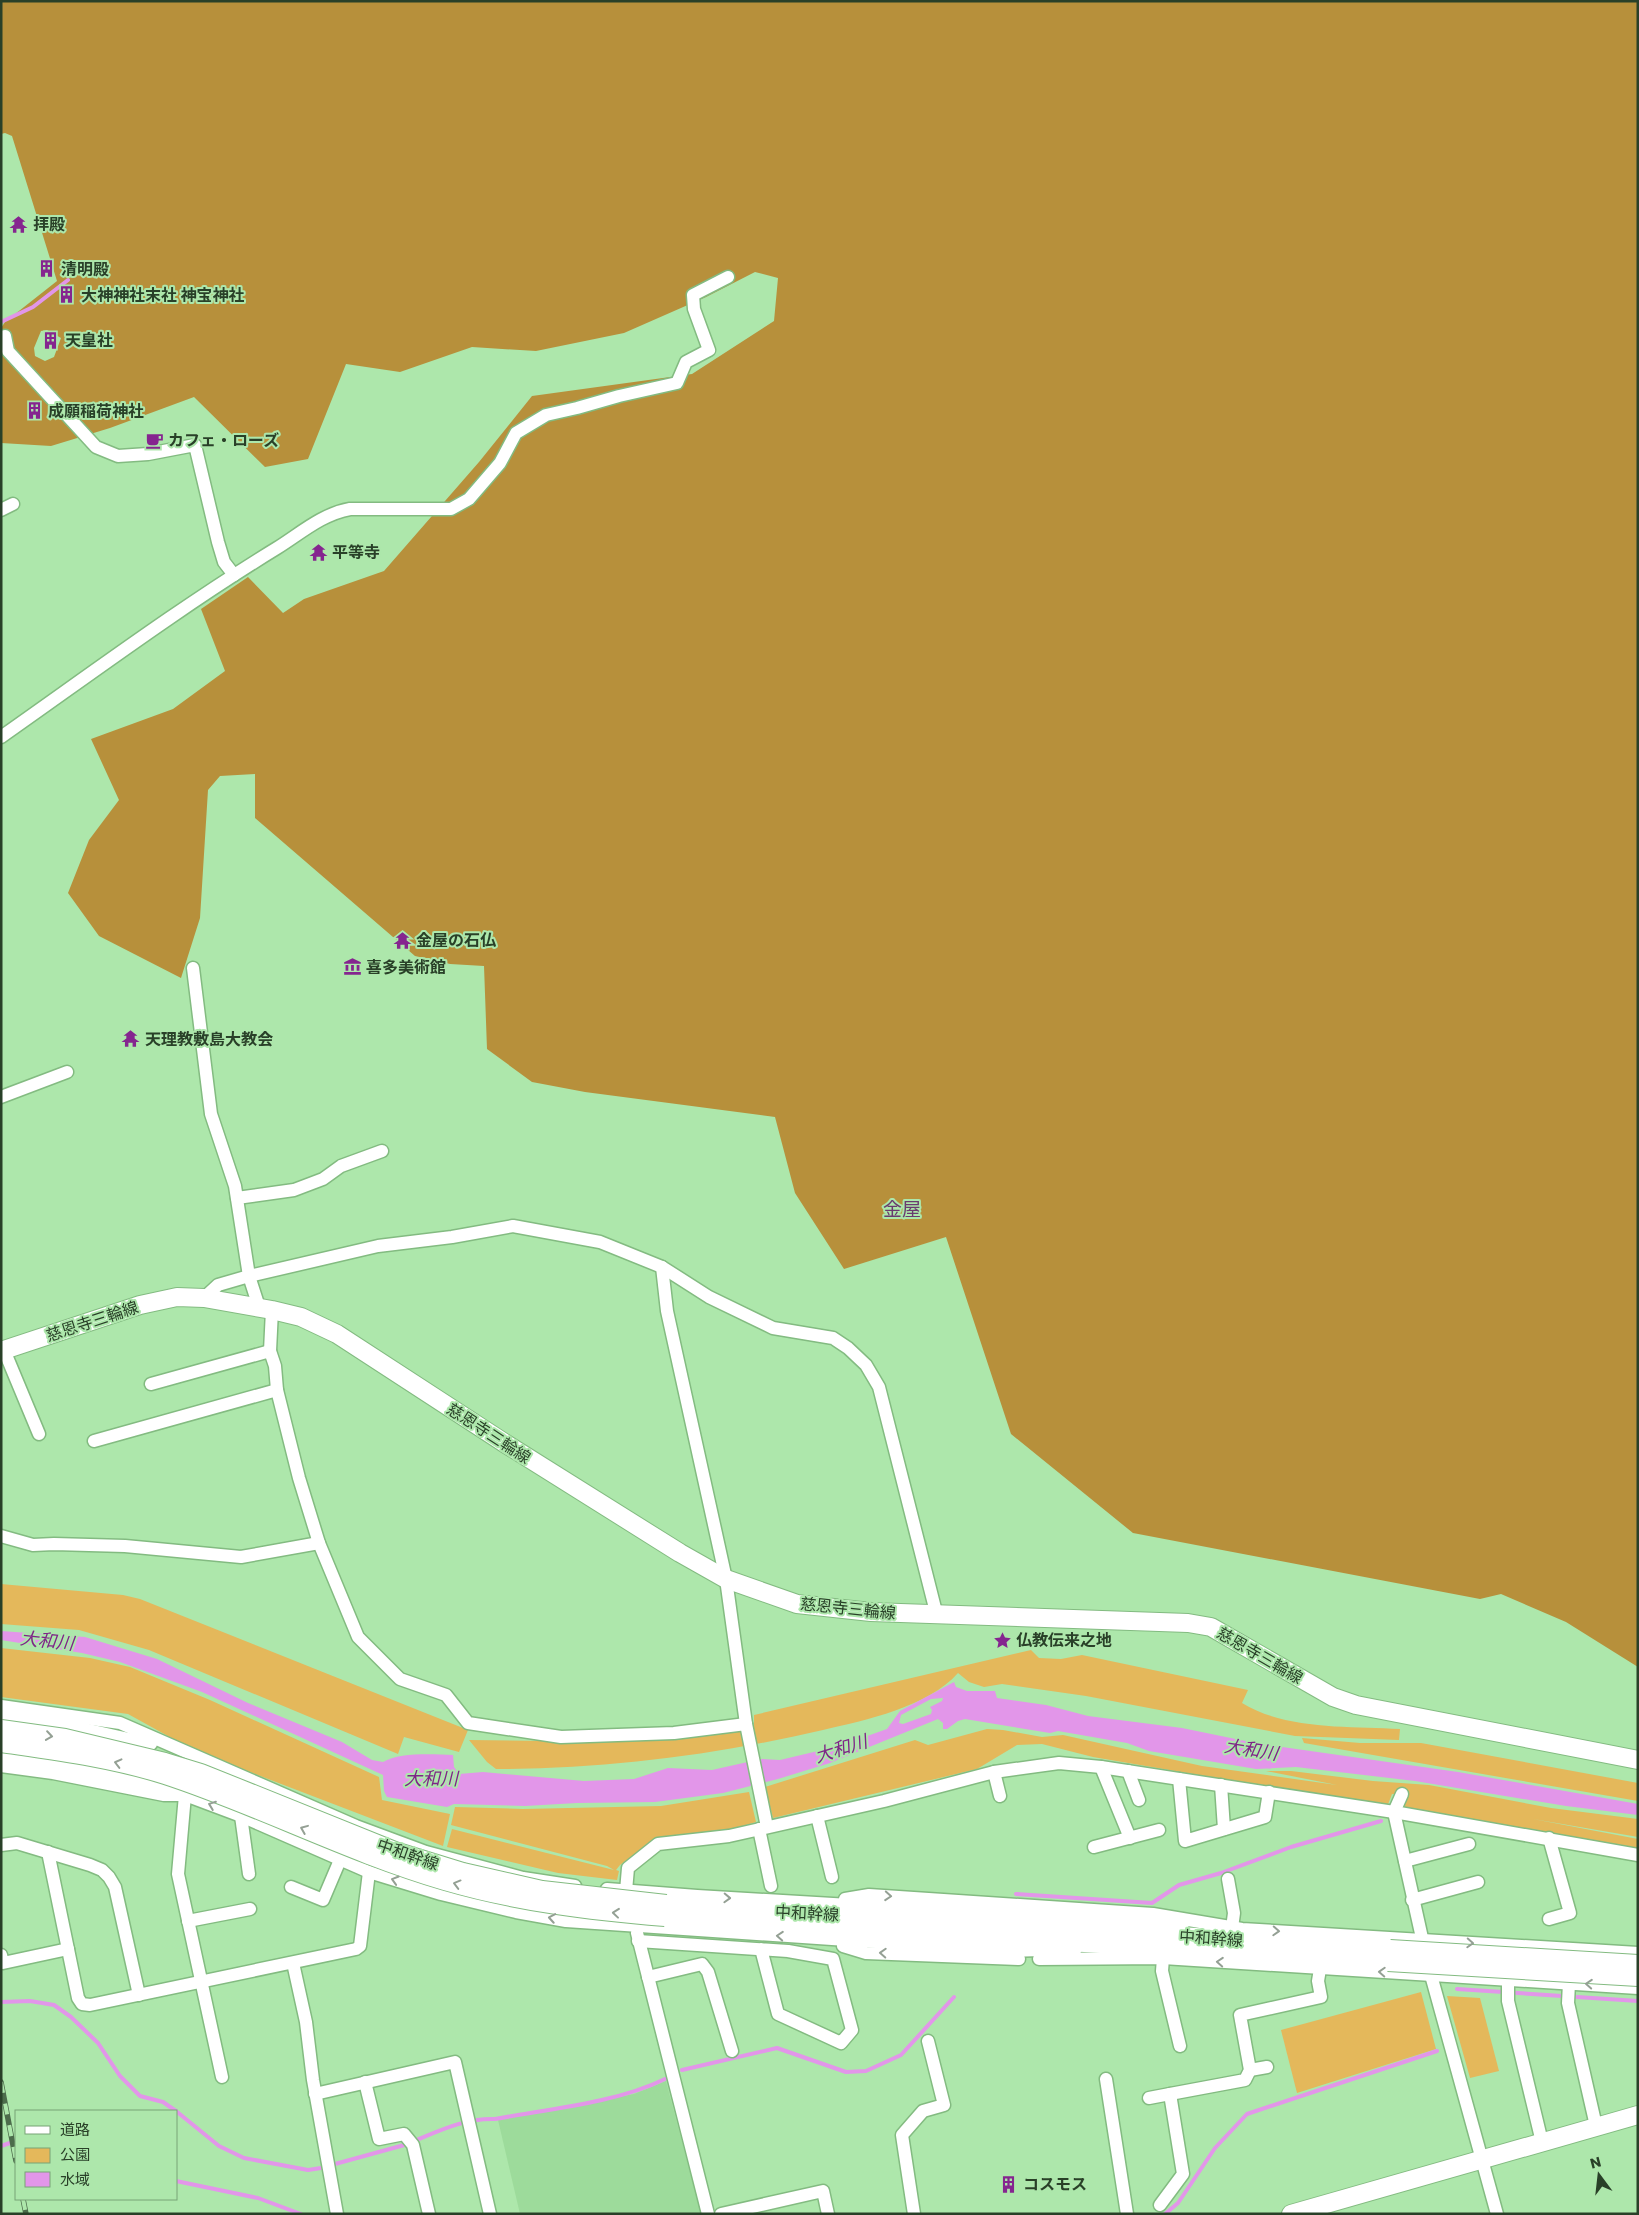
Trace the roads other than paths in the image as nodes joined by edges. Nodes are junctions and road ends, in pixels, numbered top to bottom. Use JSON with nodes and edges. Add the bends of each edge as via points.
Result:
{"nodes":[{"id":1,"x":728,"y":277,"type":"dead end"},
{"id":2,"x":1,"y":337,"type":"edge"},
{"id":3,"x":234,"y":575,"type":"junction"},
{"id":4,"x":1,"y":737,"type":"edge"},
{"id":5,"x":193,"y":968,"type":"dead end"},
{"id":6,"x":67,"y":1072,"type":"dead end"},
{"id":7,"x":1,"y":1097,"type":"edge"},
{"id":8,"x":382,"y":1151,"type":"dead end"},
{"id":9,"x":237,"y":1198,"type":"junction"},
{"id":10,"x":662,"y":1267,"type":"junction"},
{"id":11,"x":249,"y":1276,"type":"junction"},
{"id":12,"x":204,"y":1298,"type":"junction"},
{"id":13,"x":266,"y":1309,"type":"junction"},
{"id":14,"x":5,"y":1348,"type":"edge"},
{"id":15,"x":270,"y":1352,"type":"junction"},
{"id":16,"x":151,"y":1384,"type":"dead end"},
{"id":17,"x":277,"y":1390,"type":"junction"},
{"id":18,"x":39,"y":1434,"type":"dead end"},
{"id":19,"x":94,"y":1442,"type":"dead end"},
{"id":20,"x":1,"y":1536,"type":"edge"},
{"id":21,"x":319,"y":1543,"type":"junction"},
{"id":22,"x":726,"y":1579,"type":"junction"},
{"id":23,"x":937,"y":1616,"type":"junction"},
{"id":24,"x":1,"y":1706,"type":"edge"},
{"id":25,"x":1,"y":1716,"type":"edge"},
{"id":26,"x":746,"y":1724,"type":"junction"},
{"id":27,"x":1,"y":1728,"type":"edge"},
{"id":28,"x":183,"y":1752,"type":"junction"},
{"id":29,"x":3,"y":1756,"type":"edge"},
{"id":30,"x":1638,"y":1760,"type":"edge"},
{"id":31,"x":1101,"y":1767,"type":"junction"},
{"id":32,"x":1128,"y":1771,"type":"junction"},
{"id":33,"x":994,"y":1772,"type":"junction"},
{"id":34,"x":1179,"y":1779,"type":"junction"},
{"id":35,"x":1221,"y":1785,"type":"junction"},
{"id":36,"x":1269,"y":1792,"type":"junction"},
{"id":37,"x":1402,"y":1794,"type":"dead end"},
{"id":38,"x":185,"y":1795,"type":"junction"},
{"id":39,"x":1000,"y":1796,"type":"dead end"},
{"id":40,"x":1139,"y":1800,"type":"dead end"},
{"id":41,"x":1394,"y":1812,"type":"junction"},
{"id":42,"x":241,"y":1816,"type":"junction"},
{"id":43,"x":817,"y":1816,"type":"junction"},
{"id":44,"x":763,"y":1828,"type":"junction"},
{"id":45,"x":1224,"y":1829,"type":"junction"},
{"id":46,"x":1159,"y":1830,"type":"dead end"},
{"id":47,"x":1130,"y":1838,"type":"junction"},
{"id":48,"x":1550,"y":1838,"type":"junction"},
{"id":49,"x":1468,"y":1844,"type":"dead end"},
{"id":50,"x":1,"y":1845,"type":"edge"},
{"id":51,"x":1094,"y":1848,"type":"dead end"},
{"id":52,"x":48,"y":1852,"type":"junction"},
{"id":53,"x":1638,"y":1855,"type":"edge"},
{"id":54,"x":340,"y":1860,"type":"junction"},
{"id":55,"x":1405,"y":1860,"type":"junction"},
{"id":56,"x":369,"y":1872,"type":"junction"},
{"id":57,"x":249,"y":1874,"type":"dead end"},
{"id":58,"x":832,"y":1877,"type":"dead end"},
{"id":59,"x":1228,"y":1879,"type":"dead end"},
{"id":60,"x":1478,"y":1882,"type":"dead end"},
{"id":61,"x":771,"y":1886,"type":"dead end"},
{"id":62,"x":291,"y":1887,"type":"dead end"},
{"id":63,"x":626,"y":1891,"type":"junction"},
{"id":64,"x":1412,"y":1900,"type":"junction"},
{"id":65,"x":250,"y":1909,"type":"dead end"},
{"id":66,"x":666,"y":1910,"type":"junction"},
{"id":67,"x":1549,"y":1918,"type":"dead end"},
{"id":68,"x":188,"y":1921,"type":"junction"},
{"id":69,"x":636,"y":1927,"type":"junction"},
{"id":70,"x":1232,"y":1934,"type":"junction"},
{"id":71,"x":814,"y":1938,"type":"junction"},
{"id":72,"x":1422,"y":1940,"type":"junction"},
{"id":73,"x":638,"y":1941,"type":"junction"},
{"id":74,"x":1126,"y":1946,"type":"junction"},
{"id":75,"x":68,"y":1949,"type":"junction"},
{"id":76,"x":761,"y":1950,"type":"junction"},
{"id":77,"x":1638,"y":1953,"type":"edge"},
{"id":78,"x":1,"y":1955,"type":"edge"},
{"id":79,"x":1389,"y":1956,"type":"junction"},
{"id":80,"x":1163,"y":1958,"type":"junction"},
{"id":81,"x":293,"y":1963,"type":"junction"},
{"id":82,"x":1638,"y":1964,"type":"edge"},
{"id":83,"x":1320,"y":1969,"type":"junction"},
{"id":84,"x":1431,"y":1975,"type":"junction"},
{"id":85,"x":648,"y":1977,"type":"junction"},
{"id":86,"x":1638,"y":1977,"type":"edge"},
{"id":87,"x":1508,"y":1980,"type":"junction"},
{"id":88,"x":201,"y":1982,"type":"junction"},
{"id":89,"x":1569,"y":1983,"type":"junction"},
{"id":90,"x":1638,"y":1988,"type":"edge"},
{"id":91,"x":139,"y":1995,"type":"junction"},
{"id":92,"x":928,"y":2041,"type":"dead end"},
{"id":93,"x":1180,"y":2046,"type":"dead end"},
{"id":94,"x":732,"y":2051,"type":"dead end"},
{"id":95,"x":1267,"y":2067,"type":"dead end"},
{"id":96,"x":1250,"y":2070,"type":"junction"},
{"id":97,"x":222,"y":2077,"type":"dead end"},
{"id":98,"x":1106,"y":2079,"type":"dead end"},
{"id":99,"x":365,"y":2082,"type":"junction"},
{"id":100,"x":315,"y":2094,"type":"junction"},
{"id":101,"x":1170,"y":2094,"type":"junction"},
{"id":102,"x":1148,"y":2098,"type":"dead end"},
{"id":103,"x":1638,"y":2115,"type":"edge"},
{"id":104,"x":1596,"y":2126,"type":"junction"},
{"id":105,"x":1542,"y":2142,"type":"junction"},
{"id":106,"x":1482,"y":2158,"type":"junction"},
{"id":107,"x":1160,"y":2204,"type":"dead end"},
{"id":108,"x":337,"y":2214,"type":"edge"},
{"id":109,"x":429,"y":2214,"type":"edge"},
{"id":110,"x":490,"y":2214,"type":"edge"},
{"id":111,"x":708,"y":2214,"type":"edge"},
{"id":112,"x":721,"y":2214,"type":"edge"},
{"id":113,"x":828,"y":2214,"type":"edge"},
{"id":114,"x":914,"y":2214,"type":"edge"},
{"id":115,"x":1126,"y":2214,"type":"edge"},
{"id":116,"x":1291,"y":2214,"type":"edge"},
{"id":117,"x":1497,"y":2214,"type":"edge"}],
"edges":[{"from":1,"to":3,"type":"street","via":[[693,295],[694,309],[709,350],[686,362],[677,384],[546,415],[516,433],[500,463],[468,499],[451,509],[350,509],[334,512]]},
{"from":2,"to":3,"type":"street","via":[[4,336],[8,351],[96,447],[118,456],[195,445],[222,555]]},
{"from":3,"to":4,"type":"street"},
{"from":5,"to":9,"type":"street","via":[[211,1114]]},
{"from":6,"to":7,"type":"street"},
{"from":8,"to":9,"type":"street","via":[[341,1166],[322,1179],[294,1190]]},
{"from":9,"to":11,"type":"street"},
{"from":10,"to":11,"type":"street","via":[[600,1242],[513,1226],[378,1246]]},
{"from":10,"to":22,"type":"street","via":[[667,1311]]},
{"from":10,"to":23,"type":"street","via":[[710,1297],[773,1328],[833,1338],[866,1365],[879,1387]]},
{"from":11,"to":12,"type":"street","via":[[218,1285]]},
{"from":11,"to":13,"type":"street"},
{"from":12,"to":13,"type":"main road","name":"慈恩寺三輪線"},
{"from":12,"to":14,"type":"main road","name":"慈恩寺三輪線","via":[[177,1297],[140,1305]]},
{"from":13,"to":15,"type":"street"},
{"from":13,"to":22,"type":"main road","name":"慈恩寺三輪線","via":[[301,1317],[337,1334],[514,1449]]},
{"from":14,"to":18,"type":"street"},
{"from":15,"to":16,"type":"street"},
{"from":15,"to":17,"type":"street"},
{"from":17,"to":19,"type":"street"},
{"from":17,"to":21,"type":"street"},
{"from":20,"to":21,"type":"street","via":[[34,1545],[124,1546],[241,1557]]},
{"from":21,"to":26,"type":"street","via":[[358,1637],[400,1679],[446,1695],[468,1723],[561,1737],[674,1733]]},
{"from":22,"to":23,"type":"main road","name":"慈恩寺三輪線","via":[[797,1604]]},
{"from":22,"to":26,"type":"street"},
{"from":23,"to":30,"type":"main road","name":"慈恩寺三輪線","via":[[1188,1623],[1211,1627],[1333,1697],[1356,1705],[1410,1720]]},
{"from":24,"to":28,"type":"street","via":[[120,1723]]},
{"from":25,"to":28,"type":"street","via":[[62,1724]]},
{"from":26,"to":44,"type":"street"},
{"from":27,"to":66,"type":"main road","name":"中和幹線","one_way":true,"bridge":true,"via":[[65,1738],[201,1773],[395,1851],[463,1872],[542,1890]]},
{"from":28,"to":63,"type":"street","via":[[356,1826],[426,1852],[523,1878]]},
{"from":29,"to":38,"type":"street","via":[[53,1773],[164,1795]]},
{"from":66,"to":29,"type":"main road","name":"中和幹線","one_way":true,"bridge":true,"via":[[566,1907],[483,1892],[395,1865],[163,1774],[106,1760]]},
{"from":31,"to":32,"type":"street"},
{"from":31,"to":33,"type":"street","via":[[1059,1763]]},
{"from":31,"to":47,"type":"street"},
{"from":32,"to":34,"type":"street"},
{"from":32,"to":40,"type":"street"},
{"from":33,"to":39,"type":"street"},
{"from":33,"to":43,"type":"street"},
{"from":34,"to":35,"type":"street"},
{"from":34,"to":45,"type":"street","via":[[1185,1841]]},
{"from":35,"to":36,"type":"street"},
{"from":35,"to":45,"type":"street"},
{"from":36,"to":41,"type":"street"},
{"from":36,"to":45,"type":"street","via":[[1265,1817]]},
{"from":37,"to":41,"type":"street"},
{"from":42,"to":38,"type":"street","one_way":true},
{"from":38,"to":68,"type":"street","via":[[178,1874]]},
{"from":41,"to":48,"type":"street"},
{"from":41,"to":55,"type":"street"},
{"from":42,"to":54,"type":"street"},
{"from":42,"to":57,"type":"street"},
{"from":43,"to":44,"type":"street"},
{"from":43,"to":58,"type":"street"},
{"from":44,"to":61,"type":"street"},
{"from":44,"to":63,"type":"street","via":[[729,1836],[658,1844],[628,1868]]},
{"from":46,"to":47,"type":"street"},
{"from":47,"to":51,"type":"street"},
{"from":48,"to":53,"type":"street"},
{"from":48,"to":67,"type":"street","via":[[1570,1913]]},
{"from":49,"to":55,"type":"street"},
{"from":50,"to":52,"type":"street","via":[[17,1844]]},
{"from":52,"to":75,"type":"street"},
{"from":52,"to":91,"type":"street","via":[[90,1864],[109,1876],[115,1886]]},
{"from":54,"to":56,"type":"street"},
{"from":54,"to":62,"type":"street","via":[[323,1900]]},
{"from":55,"to":64,"type":"street"},
{"from":69,"to":56,"type":"street","one_way":true,"via":[[566,1921],[516,1912]]},
{"from":56,"to":81,"type":"street","via":[[360,1946]]},
{"from":59,"to":70,"type":"street","via":[[1234,1913]]},
{"from":60,"to":64,"type":"street"},
{"from":63,"to":70,"type":"street","one_way":true,"via":[[1135,1922]]},
{"from":64,"to":72,"type":"street"},
{"from":65,"to":68,"type":"street"},
{"from":66,"to":70,"type":"main road","name":"中和幹線"},
{"from":66,"to":74,"type":"main road","name":"中和幹線"},
{"from":68,"to":88,"type":"street"},
{"from":71,"to":69,"type":"street","one_way":true},
{"from":69,"to":73,"type":"street"},
{"from":70,"to":72,"type":"street","one_way":true},
{"from":70,"to":79,"type":"main road","name":"中和幹線"},
{"from":71,"to":74,"type":"street","via":[[1008,1951]]},
{"from":80,"to":71,"type":"street","one_way":true,"via":[[984,1959],[876,1953]]},
{"from":72,"to":77,"type":"street","one_way":true},
{"from":72,"to":84,"type":"street"},
{"from":73,"to":76,"type":"street"},
{"from":73,"to":85,"type":"street"},
{"from":74,"to":79,"type":"main road","name":"中和幹線"},
{"from":75,"to":78,"type":"street","via":[[3,1963]]},
{"from":75,"to":91,"type":"street","via":[[82,2004]]},
{"from":76,"to":76,"type":"street","via":[[833,1959],[852,2030],[841,2043],[778,2014]]},
{"from":79,"to":82,"type":"main road","name":"中和幹線","bridge":true},
{"from":79,"to":86,"type":"main road","name":"中和幹線","bridge":true},
{"from":83,"to":80,"type":"street","one_way":true},
{"from":80,"to":93,"type":"street","via":[[1162,1971]]},
{"from":81,"to":88,"type":"street"},
{"from":81,"to":100,"type":"street","via":[[306,2022]]},
{"from":84,"to":83,"type":"street","one_way":true},
{"from":83,"to":96,"type":"street","via":[[1321,1997],[1240,2015]]},
{"from":84,"to":87,"type":"street"},
{"from":84,"to":106,"type":"street"},
{"from":85,"to":94,"type":"street","via":[[702,1964],[708,1972]]},
{"from":85,"to":111,"type":"street"},
{"from":87,"to":89,"type":"street"},
{"from":87,"to":105,"type":"street","via":[[1508,2001]]},
{"from":88,"to":91,"type":"street"},
{"from":88,"to":97,"type":"street"},
{"from":90,"to":89,"type":"street","one_way":true},
{"from":89,"to":104,"type":"street","via":[[1568,2003]]},
{"from":92,"to":114,"type":"street","via":[[944,2105],[923,2111],[902,2135]]},
{"from":95,"to":96,"type":"street"},
{"from":96,"to":101,"type":"street","via":[[1245,2080]]},
{"from":98,"to":115,"type":"street"},
{"from":99,"to":100,"type":"street"},
{"from":99,"to":109,"type":"street","via":[[379,2139],[404,2134],[411,2142]]},
{"from":99,"to":110,"type":"street","via":[[455,2062]]},
{"from":100,"to":108,"type":"street"},
{"from":101,"to":102,"type":"street"},
{"from":101,"to":107,"type":"street","via":[[1183,2174]]},
{"from":103,"to":104,"type":"main road"},
{"from":104,"to":105,"type":"main road"},
{"from":105,"to":106,"type":"main road"},
{"from":106,"to":116,"type":"main road"},
{"from":106,"to":117,"type":"street"},
{"from":112,"to":113,"type":"street","via":[[823,2191]]}]}
